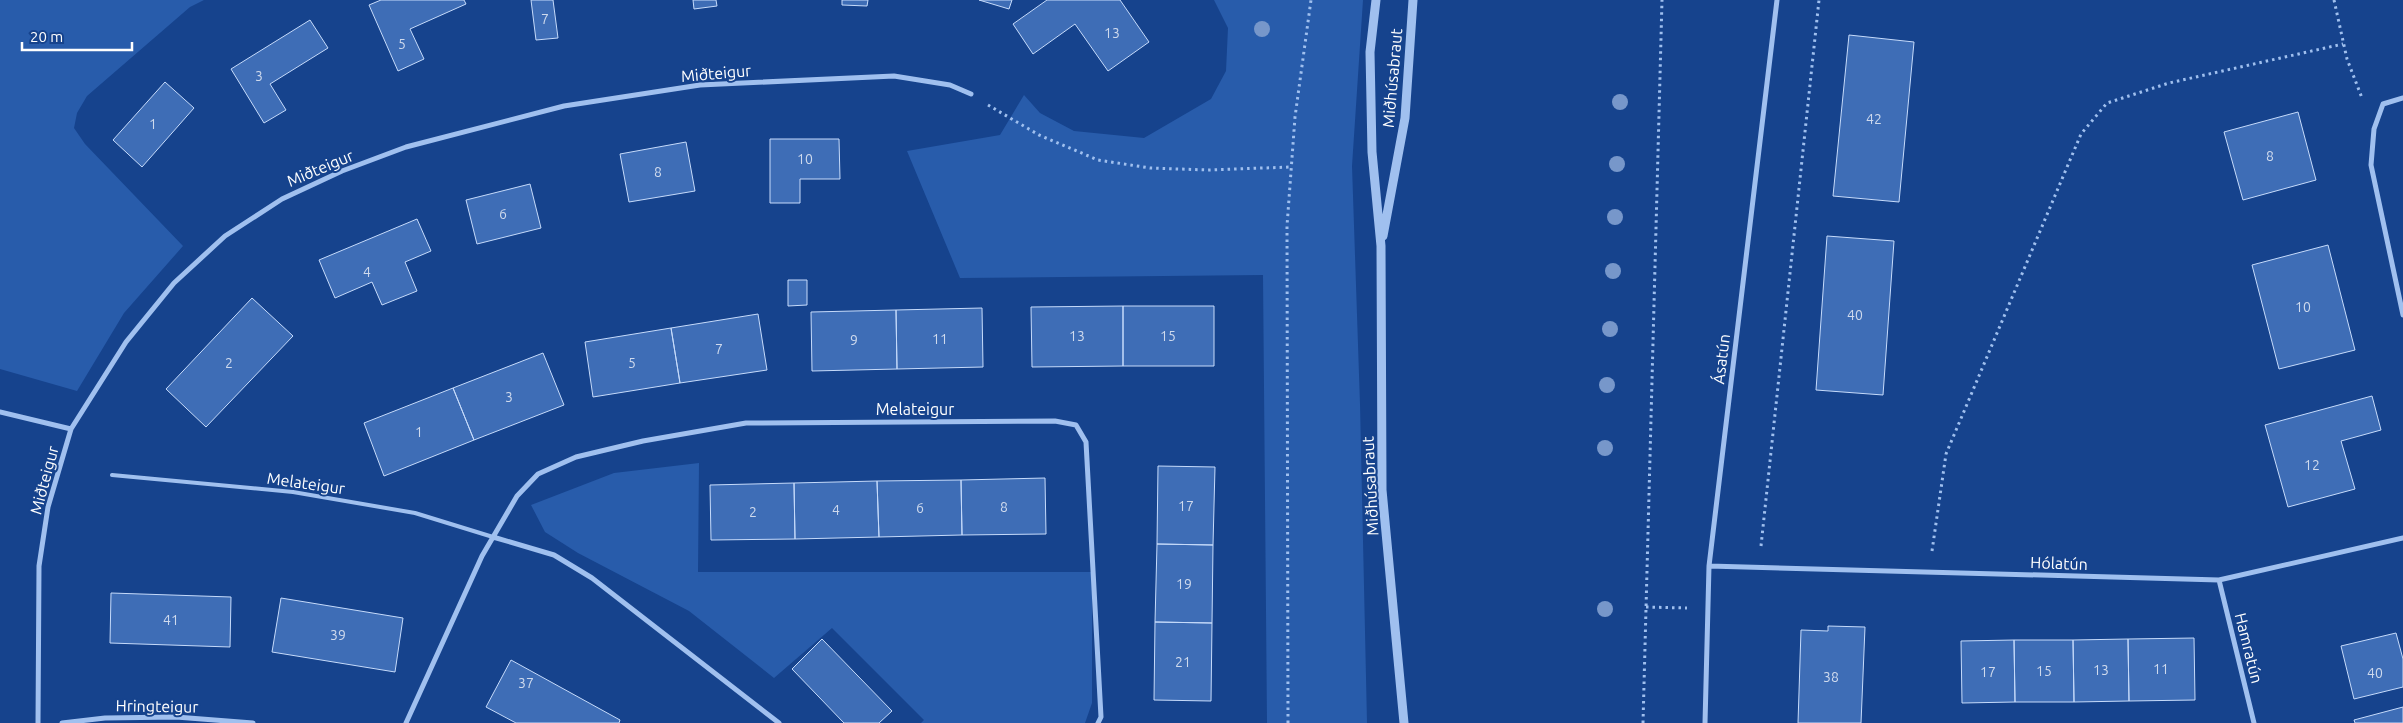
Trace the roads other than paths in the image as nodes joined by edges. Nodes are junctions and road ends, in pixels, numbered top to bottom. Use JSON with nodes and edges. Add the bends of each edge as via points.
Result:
{"nodes":[{"id":1,"x":1376,"y":0,"type":"edge"},
{"id":2,"x":1413,"y":0,"type":"edge"},
{"id":3,"x":1777,"y":0,"type":"edge"},
{"id":4,"x":971,"y":94,"type":"road end"},
{"id":5,"x":2403,"y":98,"type":"edge"},
{"id":6,"x":1381,"y":246,"type":"junction"},
{"id":7,"x":2403,"y":315,"type":"edge"},
{"id":8,"x":0,"y":412,"type":"edge"},
{"id":9,"x":71,"y":429,"type":"junction"},
{"id":10,"x":112,"y":475,"type":"dead end"},
{"id":11,"x":493,"y":537,"type":"junction"},
{"id":12,"x":2403,"y":538,"type":"edge"},
{"id":13,"x":1709,"y":566,"type":"junction"},
{"id":14,"x":2219,"y":580,"type":"junction"},
{"id":15,"x":38,"y":723,"type":"edge"},
{"id":16,"x":62,"y":723,"type":"edge"},
{"id":17,"x":253,"y":723,"type":"edge"},
{"id":18,"x":406,"y":723,"type":"edge"},
{"id":19,"x":779,"y":723,"type":"edge"},
{"id":20,"x":1098,"y":723,"type":"edge"},
{"id":21,"x":1404,"y":723,"type":"edge"},
{"id":22,"x":1705,"y":723,"type":"edge"},
{"id":23,"x":2254,"y":723,"type":"edge"}],
"edges":[{"from":1,"to":6,"type":"street","name":"Miðhúsabraut","via":[[1370,52],[1372,152]]},
{"from":2,"to":6,"type":"street","name":"Miðhúsabraut","via":[[1405,118]]},
{"from":3,"to":13,"type":"street","name":"Ásatún"},
{"from":4,"to":9,"type":"street","name":"Miðteigur","via":[[950,85],[894,76],[700,85],[564,106],[406,147],[282,198],[225,236],[174,283],[126,342]]},
{"from":5,"to":7,"type":"street","via":[[2383,104],[2374,129],[2370,165]]},
{"from":6,"to":21,"type":"street","name":"Miðhúsabraut","via":[[1382,490]]},
{"from":8,"to":9,"type":"street"},
{"from":9,"to":15,"type":"street","name":"Miðteigur","via":[[48,507],[38,566]]},
{"from":10,"to":11,"type":"lane","name":"Melateigur","via":[[293,492],[415,513]]},
{"from":11,"to":18,"type":"street","name":"Melateigur"},
{"from":11,"to":19,"type":"street","name":"Melateigur","via":[[554,555],[592,578]]},
{"from":11,"to":20,"type":"street","name":"Melateigur","via":[[517,496],[538,474],[576,456],[643,441],[746,423],[1055,421],[1076,425],[1086,442],[1101,717]]},
{"from":12,"to":14,"type":"street","name":"Hólatún"},
{"from":13,"to":14,"type":"street","name":"Hólatún"},
{"from":13,"to":22,"type":"street","name":"Ásatún"},
{"from":14,"to":23,"type":"street","name":"Hamratún"},
{"from":16,"to":17,"type":"street","name":"Hringteigur","via":[[105,718],[176,717]]}]}
